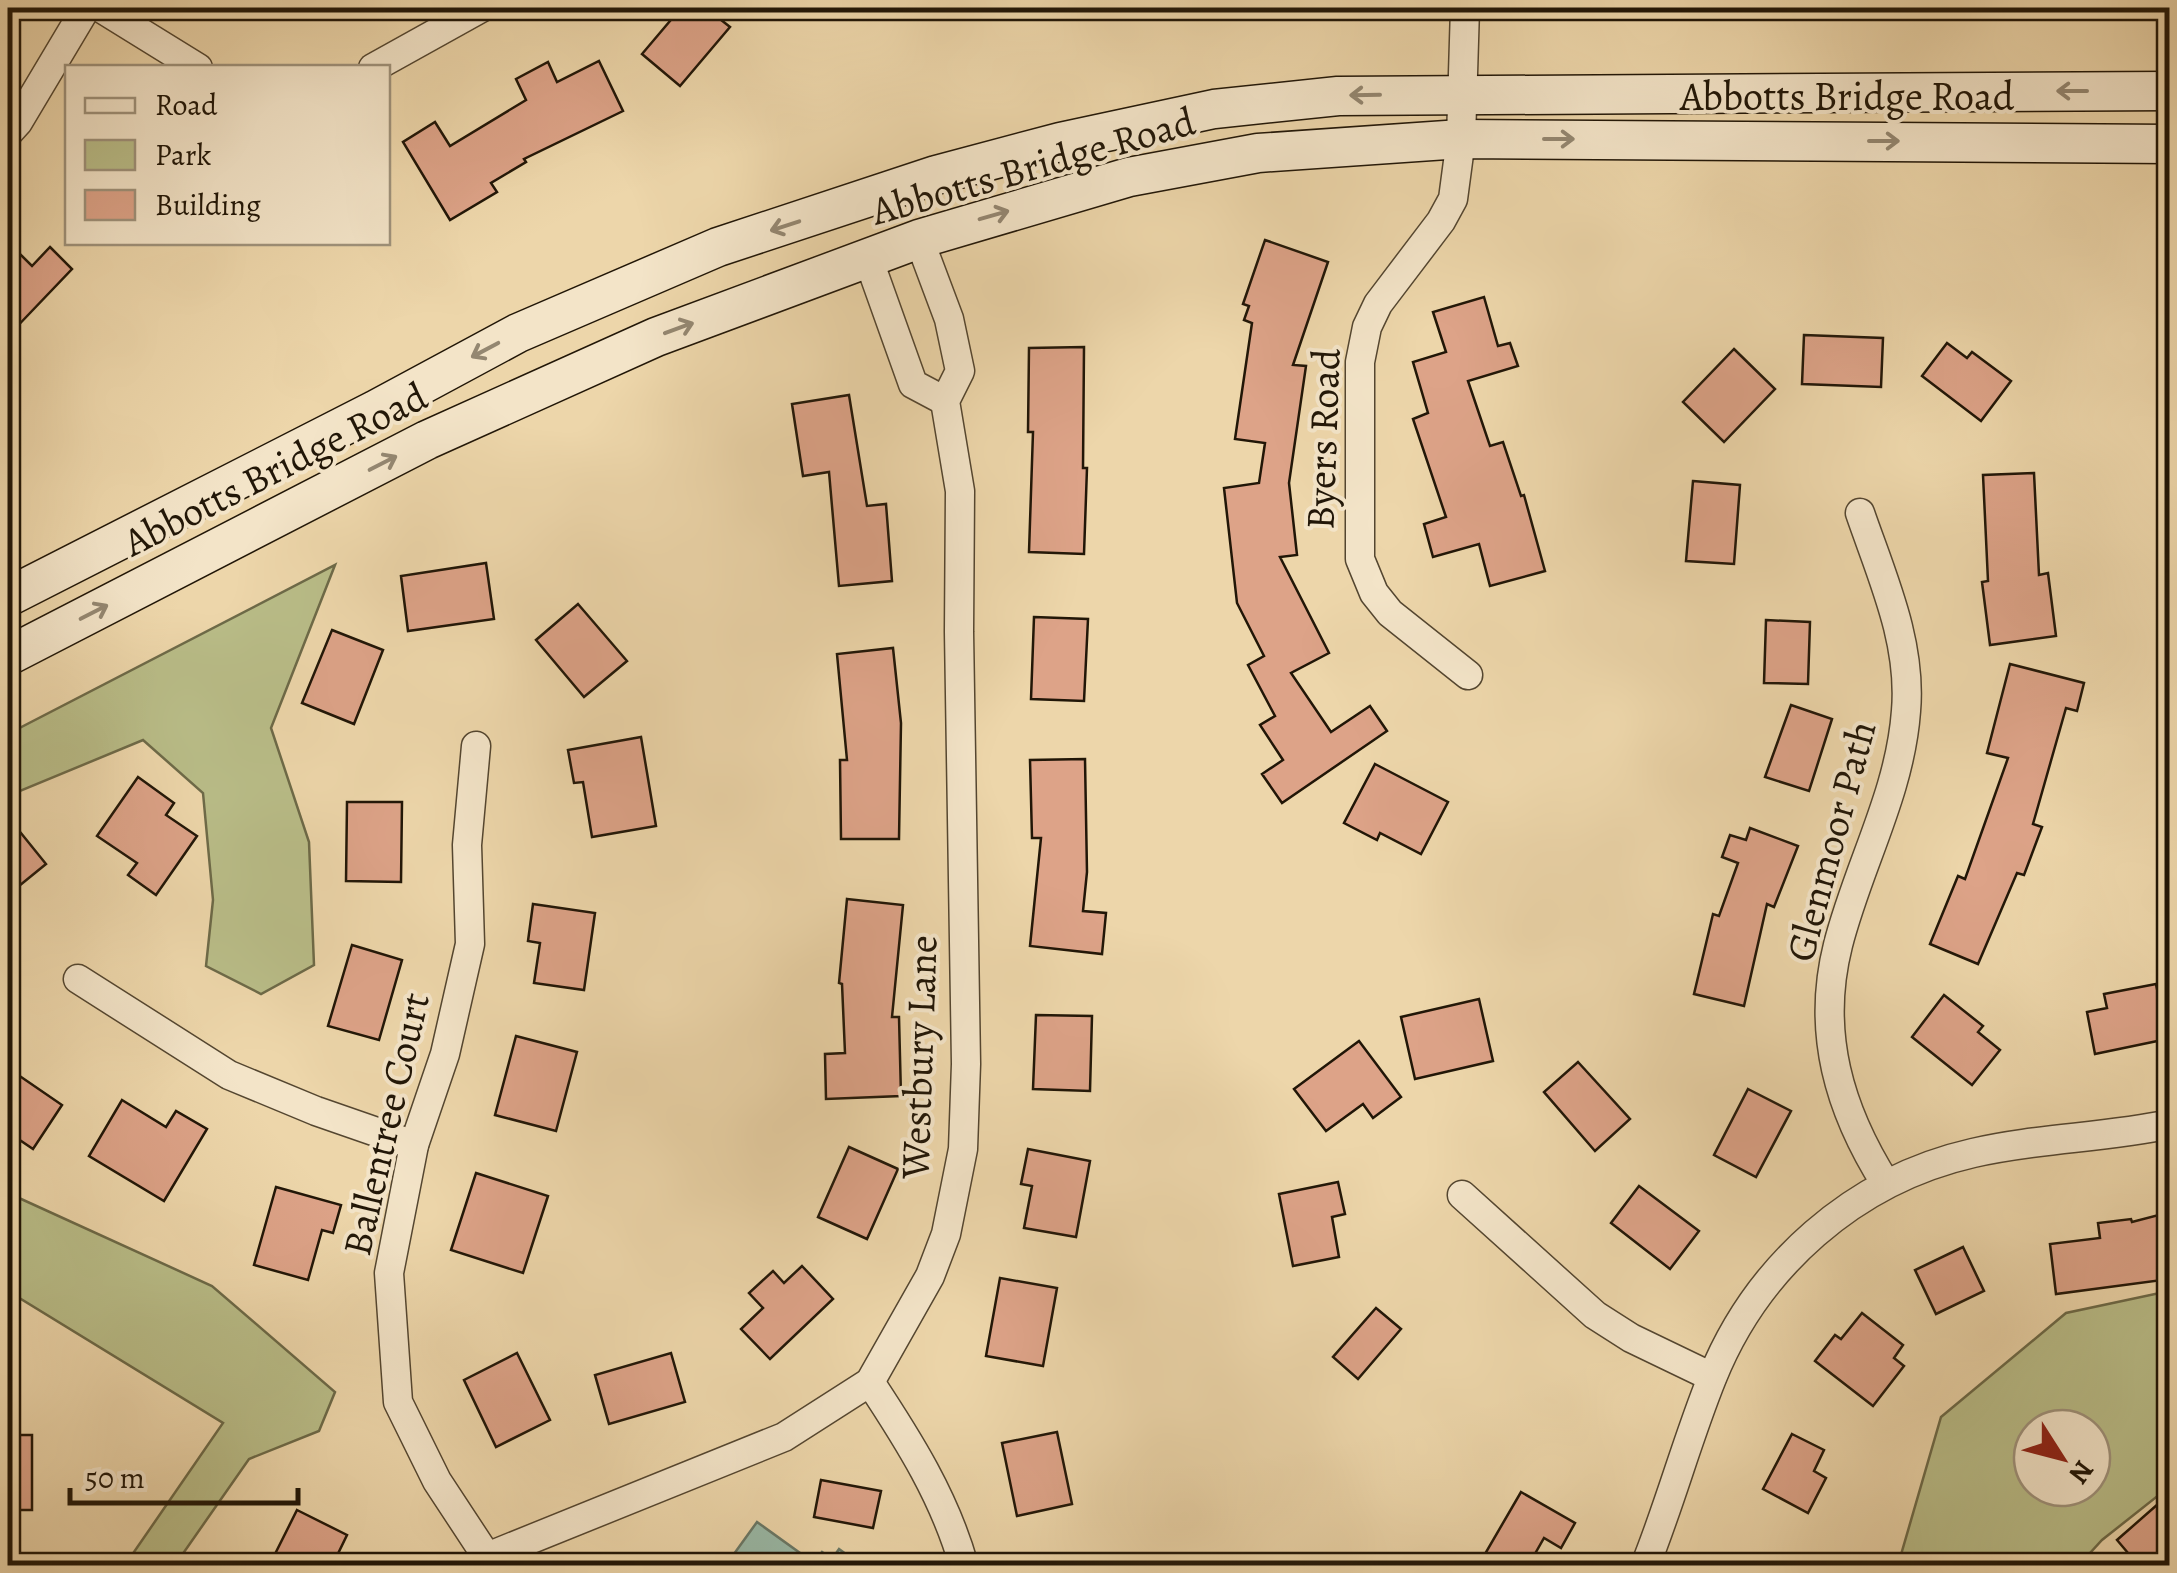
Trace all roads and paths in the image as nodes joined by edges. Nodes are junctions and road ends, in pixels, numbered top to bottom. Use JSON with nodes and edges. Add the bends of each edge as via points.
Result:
{"nodes":[{"id":1,"x":86,"y":8,"type":"edge"},
{"id":2,"x":101,"y":8,"type":"edge"},
{"id":3,"x":481,"y":8,"type":"edge"},
{"id":4,"x":1465,"y":8,"type":"edge"},
{"id":5,"x":193,"y":65,"type":"edge"},
{"id":6,"x":378,"y":65,"type":"edge"},
{"id":7,"x":2170,"y":91,"type":"edge"},
{"id":8,"x":1463,"y":94,"type":"junction"},
{"id":9,"x":8,"y":133,"type":"edge"},
{"id":10,"x":1462,"y":139,"type":"junction"},
{"id":11,"x":2170,"y":144,"type":"edge"},
{"id":12,"x":919,"y":239,"type":"junction"},
{"id":13,"x":868,"y":258,"type":"junction"},
{"id":14,"x":945,"y":401,"type":"junction"},
{"id":15,"x":1860,"y":512,"type":"dead end"},
{"id":16,"x":8,"y":597,"type":"edge"},
{"id":17,"x":8,"y":656,"type":"edge"},
{"id":18,"x":1468,"y":675,"type":"dead end"},
{"id":19,"x":476,"y":746,"type":"dead end"},
{"id":20,"x":78,"y":980,"type":"dead end"},
{"id":21,"x":2170,"y":1124,"type":"edge"},
{"id":22,"x":414,"y":1145,"type":"junction"},
{"id":23,"x":1886,"y":1184,"type":"junction"},
{"id":24,"x":1462,"y":1196,"type":"dead end"},
{"id":25,"x":1712,"y":1377,"type":"junction"},
{"id":26,"x":870,"y":1382,"type":"junction"},
{"id":27,"x":483,"y":1562,"type":"edge"},
{"id":28,"x":964,"y":1566,"type":"edge"},
{"id":29,"x":1645,"y":1566,"type":"edge"}],
"edges":[{"from":1,"to":9,"type":"street"},
{"from":2,"to":5,"type":"street"},
{"from":3,"to":6,"type":"street"},
{"from":4,"to":8,"type":"street","name":"Byers Road"},
{"from":7,"to":8,"type":"main road","name":"Abbotts Bridge Road","one_way":true},
{"from":8,"to":10,"type":"street","name":"Byers Road"},
{"from":8,"to":16,"type":"main road","name":"Abbotts Bridge Road","one_way":true,"via":[[1338,96],[1214,109],[936,175],[718,247],[518,333]]},
{"from":10,"to":11,"type":"main road","name":"Abbotts Bridge Road","one_way":true},
{"from":12,"to":10,"type":"main road","name":"Abbotts Bridge Road","one_way":true,"via":[[1128,177],[1258,153]]},
{"from":10,"to":18,"type":"street","name":"Byers Road","via":[[1453,199],[1367,327],[1360,362],[1360,559],[1390,613]]},
{"from":12,"to":13,"type":"main road","name":"Abbotts Bridge Road"},
{"from":12,"to":14,"type":"street","name":"Westbury Lane","via":[[958,350],[960,372]]},
{"from":13,"to":14,"type":"street","via":[[913,384]]},
{"from":17,"to":13,"type":"main road","name":"Abbotts Bridge Road","one_way":true,"via":[[427,440],[656,336]]},
{"from":14,"to":26,"type":"street","name":"Westbury Lane","via":[[960,490],[964,1149],[930,1276]]},
{"from":15,"to":23,"type":"street","name":"Glenmoor Path","via":[[1899,625],[1906,711],[1895,780],[1838,947],[1830,1024],[1846,1111]]},
{"from":19,"to":22,"type":"street","name":"Ballentree Court","via":[[466,845],[470,944]]},
{"from":20,"to":22,"type":"street","via":[[229,1075]]},
{"from":21,"to":23,"type":"street","via":[[1973,1153]]},
{"from":22,"to":27,"type":"street","name":"Ballentree Court","via":[[389,1273],[398,1402]]},
{"from":23,"to":25,"type":"street","via":[[1833,1217],[1783,1262],[1746,1312]]},
{"from":24,"to":25,"type":"street","via":[[1595,1315]]},
{"from":25,"to":29,"type":"street"},
{"from":26,"to":27,"type":"street","name":"Westbury Lane","via":[[784,1437]]},
{"from":26,"to":28,"type":"street","via":[[919,1457]]}]}
